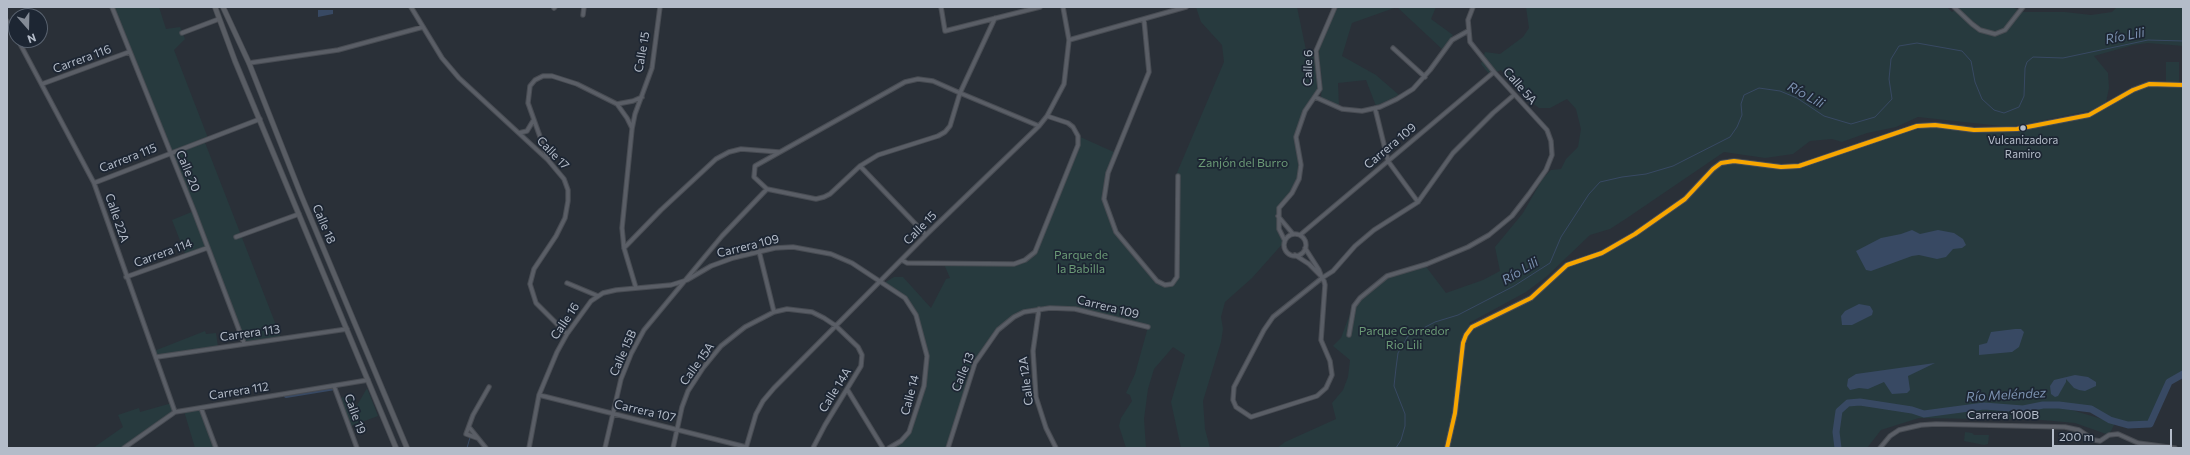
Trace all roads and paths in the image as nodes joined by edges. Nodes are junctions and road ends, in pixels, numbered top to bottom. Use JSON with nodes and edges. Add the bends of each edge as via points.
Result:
{"nodes":[{"id":1,"x":112,"y":7,"type":"edge"},
{"id":2,"x":215,"y":7,"type":"edge"},
{"id":3,"x":223,"y":7,"type":"edge"},
{"id":4,"x":412,"y":7,"type":"edge"},
{"id":5,"x":584,"y":7,"type":"edge"},
{"id":6,"x":660,"y":7,"type":"edge"},
{"id":7,"x":941,"y":7,"type":"edge"},
{"id":8,"x":1040,"y":7,"type":"edge"},
{"id":9,"x":1063,"y":7,"type":"edge"},
{"id":10,"x":1186,"y":7,"type":"edge"},
{"id":11,"x":1335,"y":7,"type":"edge"},
{"id":12,"x":1473,"y":7,"type":"edge"},
{"id":13,"x":1954,"y":7,"type":"edge"},
{"id":14,"x":2022,"y":7,"type":"edge"},
{"id":15,"x":583,"y":15,"type":"dead end"},
{"id":16,"x":995,"y":18,"type":"junction"},
{"id":17,"x":219,"y":19,"type":"junction"},
{"id":18,"x":1144,"y":20,"type":"junction"},
{"id":19,"x":423,"y":26,"type":"junction"},
{"id":20,"x":1468,"y":31,"type":"junction"},
{"id":21,"x":182,"y":33,"type":"dead end"},
{"id":22,"x":1069,"y":40,"type":"junction"},
{"id":23,"x":22,"y":48,"type":"edge"},
{"id":24,"x":1393,"y":48,"type":"dead end"},
{"id":25,"x":129,"y":52,"type":"junction"},
{"id":26,"x":249,"y":63,"type":"junction"},
{"id":27,"x":1494,"y":72,"type":"junction"},
{"id":28,"x":1425,"y":77,"type":"junction"},
{"id":29,"x":42,"y":84,"type":"junction"},
{"id":30,"x":2183,"y":84,"type":"edge"},
{"id":31,"x":960,"y":93,"type":"junction"},
{"id":32,"x":1514,"y":95,"type":"junction"},
{"id":33,"x":642,"y":97,"type":"junction"},
{"id":34,"x":1315,"y":97,"type":"junction"},
{"id":35,"x":617,"y":104,"type":"junction"},
{"id":36,"x":1375,"y":108,"type":"junction"},
{"id":37,"x":1047,"y":116,"type":"junction"},
{"id":38,"x":260,"y":119,"type":"junction"},
{"id":39,"x":533,"y":121,"type":"junction"},
{"id":40,"x":1039,"y":126,"type":"junction"},
{"id":41,"x":632,"y":129,"type":"junction"},
{"id":42,"x":519,"y":133,"type":"junction"},
{"id":43,"x":780,"y":152,"type":"junction"},
{"id":44,"x":170,"y":153,"type":"junction"},
{"id":45,"x":548,"y":160,"type":"junction"},
{"id":46,"x":1388,"y":161,"type":"junction"},
{"id":47,"x":860,"y":166,"type":"junction"},
{"id":48,"x":1178,"y":176,"type":"dead end"},
{"id":49,"x":94,"y":183,"type":"junction"},
{"id":50,"x":767,"y":189,"type":"junction"},
{"id":51,"x":1418,"y":202,"type":"junction"},
{"id":52,"x":299,"y":214,"type":"junction"},
{"id":53,"x":1278,"y":216,"type":"junction"},
{"id":54,"x":1293,"y":234,"type":"junction"},
{"id":55,"x":926,"y":235,"type":"junction"},
{"id":56,"x":1300,"y":235,"type":"junction"},
{"id":57,"x":236,"y":237,"type":"dead end"},
{"id":58,"x":1285,"y":241,"type":"junction"},
{"id":59,"x":207,"y":248,"type":"junction"},
{"id":60,"x":624,"y":248,"type":"junction"},
{"id":61,"x":1306,"y":248,"type":"junction"},
{"id":62,"x":759,"y":252,"type":"junction"},
{"id":63,"x":1295,"y":255,"type":"junction"},
{"id":64,"x":902,"y":260,"type":"junction"},
{"id":65,"x":126,"y":277,"type":"junction"},
{"id":66,"x":1322,"y":278,"type":"junction"},
{"id":67,"x":687,"y":280,"type":"junction"},
{"id":68,"x":881,"y":281,"type":"junction"},
{"id":69,"x":567,"y":283,"type":"dead end"},
{"id":70,"x":636,"y":288,"type":"junction"},
{"id":71,"x":598,"y":296,"type":"junction"},
{"id":72,"x":1039,"y":309,"type":"junction"},
{"id":73,"x":774,"y":312,"type":"junction"},
{"id":74,"x":836,"y":326,"type":"junction"},
{"id":75,"x":1148,"y":327,"type":"dead end"},
{"id":76,"x":346,"y":329,"type":"junction"},
{"id":77,"x":567,"y":334,"type":"junction"},
{"id":78,"x":1349,"y":335,"type":"dead end"},
{"id":79,"x":244,"y":343,"type":"junction"},
{"id":80,"x":157,"y":358,"type":"junction"},
{"id":81,"x":368,"y":380,"type":"junction"},
{"id":82,"x":334,"y":386,"type":"junction"},
{"id":83,"x":489,"y":387,"type":"dead end"},
{"id":84,"x":847,"y":389,"type":"junction"},
{"id":85,"x":540,"y":395,"type":"junction"},
{"id":86,"x":201,"y":408,"type":"junction"},
{"id":87,"x":175,"y":412,"type":"junction"},
{"id":88,"x":613,"y":414,"type":"junction"},
{"id":89,"x":470,"y":428,"type":"junction"},
{"id":90,"x":678,"y":429,"type":"junction"},
{"id":91,"x":476,"y":437,"type":"junction"},
{"id":92,"x":746,"y":447,"type":"edge"},
{"id":93,"x":124,"y":448,"type":"edge"},
{"id":94,"x":216,"y":448,"type":"edge"},
{"id":95,"x":357,"y":448,"type":"edge"},
{"id":96,"x":396,"y":448,"type":"edge"},
{"id":97,"x":407,"y":448,"type":"edge"},
{"id":98,"x":486,"y":448,"type":"edge"},
{"id":99,"x":529,"y":448,"type":"edge"},
{"id":100,"x":605,"y":448,"type":"edge"},
{"id":101,"x":673,"y":448,"type":"edge"},
{"id":102,"x":814,"y":448,"type":"edge"},
{"id":103,"x":883,"y":448,"type":"edge"},
{"id":104,"x":889,"y":448,"type":"edge"},
{"id":105,"x":948,"y":448,"type":"edge"},
{"id":106,"x":1056,"y":448,"type":"edge"},
{"id":107,"x":1447,"y":448,"type":"edge"},
{"id":108,"x":1880,"y":448,"type":"edge"},
{"id":109,"x":2175,"y":448,"type":"edge"}],
"edges":[{"from":1,"to":25,"type":"street","name":"Calle 20"},
{"from":2,"to":17,"type":"main road","name":"Calle 18"},
{"from":3,"to":26,"type":"main road","name":"Calle 18"},
{"from":4,"to":19,"type":"street","name":"Calle 17"},
{"from":5,"to":15,"type":"street"},
{"from":6,"to":33,"type":"street","name":"Calle 15","via":[[652,68]]},
{"from":7,"to":16,"type":"street","via":[[945,31]]},
{"from":8,"to":16,"type":"street"},
{"from":9,"to":22,"type":"street","name":"Calle 15"},
{"from":10,"to":18,"type":"street"},
{"from":11,"to":34,"type":"street","name":"Calle 6","via":[[1316,51],[1320,89]]},
{"from":12,"to":20,"type":"street","via":[[1468,20]]},
{"from":13,"to":14,"type":"street","via":[[1980,30],[1995,34],[2005,30]]},
{"from":16,"to":31,"type":"street"},
{"from":17,"to":21,"type":"street"},
{"from":17,"to":38,"type":"main road","name":"Calle 18"},
{"from":18,"to":22,"type":"street"},
{"from":18,"to":48,"type":"street","via":[[1149,72],[1108,173],[1104,199],[1116,232],[1157,281],[1165,286],[1172,284],[1177,277]]},
{"from":19,"to":26,"type":"street","via":[[338,50]]},
{"from":19,"to":42,"type":"street","name":"Calle 17","via":[[442,58],[459,78]]},
{"from":20,"to":27,"type":"street","name":"Calle 5A","via":[[1468,38],[1475,50]]},
{"from":20,"to":28,"type":"street","via":[[1452,40]]},
{"from":22,"to":37,"type":"street","name":"Calle 15","via":[[1064,84]]},
{"from":23,"to":29,"type":"street","name":"Calle 22A"},
{"from":24,"to":28,"type":"street"},
{"from":25,"to":29,"type":"street","name":"Carrera 116"},
{"from":25,"to":44,"type":"street","name":"Calle 20"},
{"from":26,"to":97,"type":"main road","name":"Calle 18","via":[[301,195]]},
{"from":27,"to":32,"type":"street","name":"Calle 5A"},
{"from":27,"to":46,"type":"street","name":"Carrera 109"},
{"from":28,"to":36,"type":"street","via":[[1413,89],[1397,99]]},
{"from":29,"to":49,"type":"street","name":"Calle 22A"},
{"from":30,"to":107,"type":"street","via":[[2149,84],[2133,90],[2089,115],[2017,129],[1974,130],[1935,125],[1917,126],[1799,166],[1781,167],[1734,161],[1721,163],[1691,194],[1635,234],[1602,253],[1567,265],[1531,298],[1472,327],[1463,343],[1455,413]]},
{"from":31,"to":40,"type":"street"},
{"from":31,"to":43,"type":"street","via":[[933,81],[905,82]]},
{"from":31,"to":47,"type":"street","via":[[950,126],[945,132],[878,155]]},
{"from":32,"to":51,"type":"street","via":[[1453,152]]},
{"from":32,"to":78,"type":"street","name":"Calle 5A","via":[[1547,130],[1552,141],[1552,155],[1546,170],[1512,216],[1489,235],[1461,250],[1387,276],[1360,298],[1354,306]]},
{"from":33,"to":35,"type":"street"},
{"from":33,"to":41,"type":"street","name":"Calle 15"},
{"from":34,"to":36,"type":"street","via":[[1342,109],[1362,111]]},
{"from":34,"to":53,"type":"street","name":"Calle 6","via":[[1304,111],[1296,138],[1300,165],[1299,179],[1292,193],[1280,204]]},
{"from":35,"to":39,"type":"street","via":[[577,84],[552,76],[543,76],[535,80],[528,93]]},
{"from":35,"to":41,"type":"street"},
{"from":36,"to":46,"type":"street"},
{"from":37,"to":40,"type":"street","name":"Calle 15"},
{"from":37,"to":64,"type":"street","via":[[1073,127],[1078,136],[1078,145],[1035,252],[1014,264],[912,263]]},
{"from":38,"to":44,"type":"street","name":"Carrera 115"},
{"from":38,"to":52,"type":"main road","name":"Calle 18"},
{"from":39,"to":42,"type":"street","via":[[527,131]]},
{"from":39,"to":45,"type":"street"},
{"from":40,"to":55,"type":"street","name":"Calle 15"},
{"from":41,"to":60,"type":"street","name":"Calle 15","via":[[622,228]]},
{"from":42,"to":45,"type":"street","name":"Calle 17"},
{"from":43,"to":50,"type":"street","via":[[755,166],[753,170],[754,177]]},
{"from":43,"to":60,"type":"street","via":[[742,149],[716,159]]},
{"from":44,"to":49,"type":"street","name":"Carrera 115"},
{"from":44,"to":59,"type":"street","name":"Calle 20"},
{"from":45,"to":77,"type":"street","name":"Calle 17","via":[[564,179],[568,201],[565,218],[534,269],[530,284],[536,303]]},
{"from":46,"to":51,"type":"street"},
{"from":46,"to":56,"type":"street","name":"Carrera 109"},
{"from":47,"to":50,"type":"street","via":[[824,197],[816,198]]},
{"from":47,"to":55,"type":"street"},
{"from":49,"to":65,"type":"street","name":"Calle 22A"},
{"from":50,"to":67,"type":"street","via":[[722,236]]},
{"from":51,"to":66,"type":"street","via":[[1374,230],[1333,271]]},
{"from":52,"to":57,"type":"street"},
{"from":52,"to":76,"type":"main road","name":"Calle 18"},
{"from":53,"to":54,"type":"street"},
{"from":53,"to":58,"type":"street","via":[[1279,229]]},
{"from":54,"to":56,"type":"street"},
{"from":54,"to":58,"type":"street"},
{"from":55,"to":64,"type":"street","name":"Calle 15"},
{"from":56,"to":61,"type":"street","via":[[1305,240]]},
{"from":58,"to":63,"type":"street","via":[[1286,251]]},
{"from":59,"to":65,"type":"street","name":"Carrera 114"},
{"from":59,"to":79,"type":"street","name":"Calle 20"},
{"from":60,"to":70,"type":"street","name":"Calle 15"},
{"from":61,"to":63,"type":"street","via":[[1302,253]]},
{"from":61,"to":66,"type":"street"},
{"from":62,"to":67,"type":"street","name":"Carrera 109","via":[[711,266]]},
{"from":62,"to":68,"type":"street","name":"Carrera 109","via":[[787,247],[811,249],[852,263]]},
{"from":62,"to":73,"type":"street"},
{"from":63,"to":66,"type":"street","via":[[1309,264]]},
{"from":64,"to":68,"type":"street","name":"Calle 15"},
{"from":65,"to":80,"type":"street","name":"Calle 22A"},
{"from":66,"to":66,"type":"street","via":[[1286,305],[1264,330],[1234,387],[1236,407],[1246,415],[1251,417],[1265,414],[1317,396],[1329,384],[1332,368],[1321,340],[1325,291]]},
{"from":67,"to":70,"type":"street","name":"Calle 16","via":[[662,287]]},
{"from":67,"to":88,"type":"street","name":"Calle 15B","via":[[658,310],[644,330],[621,379]]},
{"from":68,"to":74,"type":"street","name":"Calle 15"},
{"from":68,"to":104,"type":"street","name":"Calle 14","via":[[910,304],[920,327],[927,356],[924,386],[913,424],[901,441]]},
{"from":69,"to":71,"type":"street"},
{"from":70,"to":71,"type":"street","name":"Calle 16","via":[[616,290]]},
{"from":71,"to":77,"type":"street","name":"Calle 16","via":[[582,312]]},
{"from":72,"to":75,"type":"street","name":"Carrera 109","via":[[1075,308]]},
{"from":72,"to":105,"type":"street","name":"Calle 13","via":[[1014,317],[998,330],[988,343],[975,363]]},
{"from":72,"to":106,"type":"street","name":"Calle 12A","via":[[1033,351],[1036,397],[1046,428]]},
{"from":73,"to":74,"type":"street","name":"Calle 15A","via":[[801,309],[812,312]]},
{"from":73,"to":90,"type":"street","name":"Calle 15A","via":[[739,332],[721,346],[688,391]]},
{"from":74,"to":84,"type":"street","name":"Calle 14A","via":[[862,354],[861,366]]},
{"from":74,"to":92,"type":"street","name":"Calle 15","via":[[763,401],[756,414]]},
{"from":76,"to":79,"type":"street","name":"Carrera 113"},
{"from":76,"to":81,"type":"main road","name":"Calle 18"},
{"from":77,"to":85,"type":"street","name":"Calle 16"},
{"from":79,"to":80,"type":"street","name":"Carrera 113"},
{"from":80,"to":87,"type":"street","name":"Calle 22A"},
{"from":81,"to":82,"type":"street","name":"Carrera 112"},
{"from":81,"to":96,"type":"main road","name":"Calle 18"},
{"from":82,"to":86,"type":"street","name":"Carrera 112"},
{"from":82,"to":95,"type":"street","name":"Calle 19"},
{"from":83,"to":89,"type":"street"},
{"from":84,"to":102,"type":"street","name":"Calle 14A"},
{"from":84,"to":103,"type":"street"},
{"from":85,"to":88,"type":"street","name":"Carrera 107"},
{"from":85,"to":99,"type":"street","name":"Calle 16"},
{"from":86,"to":87,"type":"street","name":"Carrera 112"},
{"from":86,"to":94,"type":"street"},
{"from":87,"to":93,"type":"street","name":"Carrera 112"},
{"from":88,"to":90,"type":"street","name":"Carrera 107"},
{"from":88,"to":100,"type":"street","name":"Calle 15B"},
{"from":89,"to":91,"type":"street"},
{"from":89,"to":91,"type":"street","via":[[466,434]]},
{"from":90,"to":92,"type":"street","name":"Carrera 107"},
{"from":90,"to":101,"type":"street","name":"Calle 15A"},
{"from":91,"to":98,"type":"street"},
{"from":108,"to":109,"type":"street","name":"Carrera 100B","via":[[1890,436],[1900,430],[1921,424],[1936,424],[2065,427],[2079,430],[2094,440],[2100,441],[2109,435],[2118,434],[2138,443]]}]}
